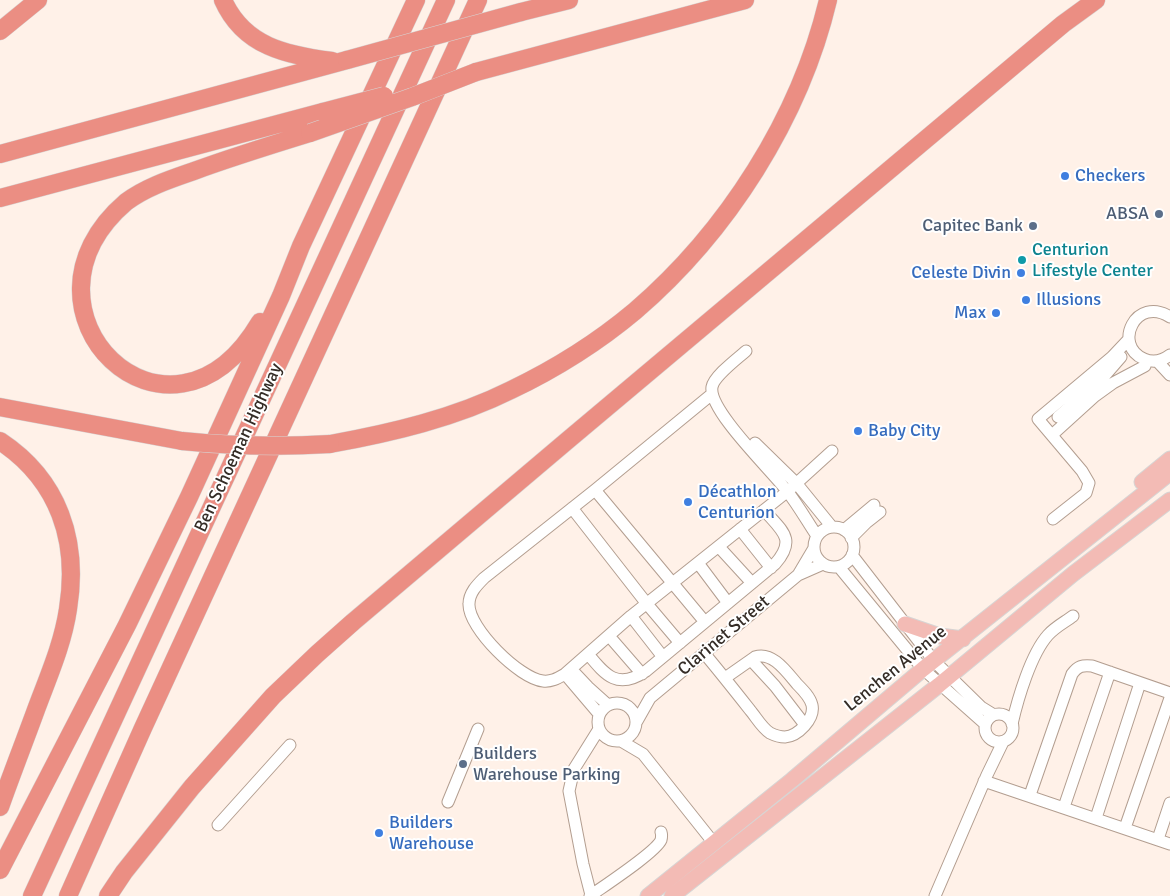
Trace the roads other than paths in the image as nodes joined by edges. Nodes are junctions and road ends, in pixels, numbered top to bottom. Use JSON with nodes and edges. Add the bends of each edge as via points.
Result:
{"nodes":[{"id":1,"x":38,"y":0,"type":"edge"},
{"id":2,"x":223,"y":0,"type":"edge"},
{"id":3,"x":404,"y":0,"type":"edge"},
{"id":4,"x":416,"y":0,"type":"edge"},
{"id":5,"x":446,"y":0,"type":"edge"},
{"id":6,"x":478,"y":0,"type":"edge"},
{"id":7,"x":489,"y":0,"type":"edge"},
{"id":8,"x":567,"y":0,"type":"edge"},
{"id":9,"x":746,"y":0,"type":"edge"},
{"id":10,"x":828,"y":0,"type":"edge"},
{"id":11,"x":1096,"y":0,"type":"edge"},
{"id":12,"x":0,"y":31,"type":"edge"},
{"id":13,"x":394,"y":45,"type":"junction"},
{"id":14,"x":345,"y":61,"type":"junction"},
{"id":15,"x":476,"y":72,"type":"junction"},
{"id":16,"x":426,"y":114,"type":"junction"},
{"id":17,"x":0,"y":154,"type":"edge"},
{"id":18,"x":0,"y":198,"type":"edge"},
{"id":19,"x":301,"y":246,"type":"junction"},
{"id":20,"x":1168,"y":313,"type":"edge"},
{"id":21,"x":1127,"y":342,"type":"junction"},
{"id":22,"x":746,"y":351,"type":"dead end"},
{"id":23,"x":1170,"y":355,"type":"edge"},
{"id":24,"x":1151,"y":363,"type":"junction"},
{"id":25,"x":1170,"y":375,"type":"edge"},
{"id":26,"x":1101,"y":380,"type":"junction"},
{"id":27,"x":712,"y":394,"type":"junction"},
{"id":28,"x":0,"y":407,"type":"edge"},
{"id":29,"x":1058,"y":417,"type":"dead end"},
{"id":30,"x":1052,"y":435,"type":"junction"},
{"id":31,"x":0,"y":441,"type":"edge"},
{"id":32,"x":832,"y":451,"type":"dead end"},
{"id":33,"x":1170,"y":459,"type":"edge"},
{"id":34,"x":1170,"y":473,"type":"edge"},
{"id":35,"x":792,"y":487,"type":"junction"},
{"id":36,"x":595,"y":490,"type":"junction"},
{"id":37,"x":1170,"y":500,"type":"edge"},
{"id":38,"x":572,"y":508,"type":"junction"},
{"id":39,"x":877,"y":509,"type":"dead end"},
{"id":40,"x":764,"y":510,"type":"junction"},
{"id":41,"x":1053,"y":519,"type":"dead end"},
{"id":42,"x":832,"y":527,"type":"junction"},
{"id":43,"x":1099,"y":528,"type":"junction"},
{"id":44,"x":740,"y":529,"type":"junction"},
{"id":45,"x":848,"y":534,"type":"junction"},
{"id":46,"x":817,"y":536,"type":"junction"},
{"id":47,"x":719,"y":546,"type":"junction"},
{"id":48,"x":814,"y":548,"type":"junction"},
{"id":49,"x":852,"y":555,"type":"junction"},
{"id":50,"x":698,"y":563,"type":"junction"},
{"id":51,"x":823,"y":564,"type":"junction"},
{"id":52,"x":839,"y":566,"type":"junction"},
{"id":53,"x":771,"y":568,"type":"junction"},
{"id":54,"x":798,"y":575,"type":"junction"},
{"id":55,"x":673,"y":583,"type":"junction"},
{"id":56,"x":752,"y":583,"type":"junction"},
{"id":57,"x":728,"y":603,"type":"junction"},
{"id":58,"x":647,"y":604,"type":"junction"},
{"id":59,"x":631,"y":616,"type":"junction"},
{"id":60,"x":1073,"y":616,"type":"dead end"},
{"id":61,"x":705,"y":622,"type":"junction"},
{"id":62,"x":905,"y":624,"type":"junction"},
{"id":63,"x":609,"y":636,"type":"junction"},
{"id":64,"x":963,"y":639,"type":"junction"},
{"id":65,"x":680,"y":643,"type":"junction"},
{"id":66,"x":704,"y":653,"type":"junction"},
{"id":67,"x":588,"y":654,"type":"junction"},
{"id":68,"x":663,"y":657,"type":"junction"},
{"id":69,"x":752,"y":660,"type":"junction"},
{"id":70,"x":928,"y":665,"type":"junction"},
{"id":71,"x":568,"y":671,"type":"junction"},
{"id":72,"x":1110,"y":672,"type":"junction"},
{"id":73,"x":642,"y":674,"type":"junction"},
{"id":74,"x":725,"y":678,"type":"junction"},
{"id":75,"x":944,"y":681,"type":"junction"},
{"id":76,"x":1140,"y":682,"type":"junction"},
{"id":77,"x":1170,"y":693,"type":"edge"},
{"id":78,"x":1019,"y":695,"type":"junction"},
{"id":79,"x":650,"y":698,"type":"junction"},
{"id":80,"x":1170,"y":698,"type":"edge"},
{"id":81,"x":608,"y":705,"type":"junction"},
{"id":82,"x":627,"y":705,"type":"junction"},
{"id":83,"x":600,"y":714,"type":"junction"},
{"id":84,"x":998,"y":715,"type":"junction"},
{"id":85,"x":637,"y":724,"type":"junction"},
{"id":86,"x":985,"y":724,"type":"junction"},
{"id":87,"x":1012,"y":724,"type":"junction"},
{"id":88,"x":805,"y":725,"type":"junction"},
{"id":89,"x":478,"y":729,"type":"dead end"},
{"id":90,"x":600,"y":729,"type":"junction"},
{"id":91,"x":990,"y":739,"type":"junction"},
{"id":92,"x":616,"y":741,"type":"junction"},
{"id":93,"x":1003,"y":742,"type":"junction"},
{"id":94,"x":290,"y":745,"type":"dead end"},
{"id":95,"x":585,"y":752,"type":"junction"},
{"id":96,"x":642,"y":754,"type":"junction"},
{"id":97,"x":986,"y":778,"type":"junction"},
{"id":98,"x":1030,"y":795,"type":"junction"},
{"id":99,"x":448,"y":802,"type":"dead end"},
{"id":100,"x":1170,"y":803,"type":"edge"},
{"id":101,"x":0,"y":806,"type":"edge"},
{"id":102,"x":1064,"y":807,"type":"junction"},
{"id":103,"x":1096,"y":818,"type":"junction"},
{"id":104,"x":218,"y":825,"type":"dead end"},
{"id":105,"x":1125,"y":828,"type":"junction"},
{"id":106,"x":661,"y":832,"type":"dead end"},
{"id":107,"x":1158,"y":840,"type":"junction"},
{"id":108,"x":713,"y":842,"type":"junction"},
{"id":109,"x":1170,"y":844,"type":"edge"},
{"id":110,"x":0,"y":870,"type":"edge"},
{"id":111,"x":32,"y":896,"type":"edge"},
{"id":112,"x":68,"y":896,"type":"edge"},
{"id":113,"x":108,"y":896,"type":"edge"},
{"id":114,"x":591,"y":896,"type":"edge"},
{"id":115,"x":648,"y":896,"type":"edge"},
{"id":116,"x":672,"y":896,"type":"edge"},
{"id":117,"x":935,"y":896,"type":"edge"}],
"edges":[{"from":1,"to":12,"type":"highway"},
{"from":2,"to":14,"type":"highway","via":[[241,26],[256,40],[286,53]]},
{"from":3,"to":13,"type":"highway"},
{"from":4,"to":13,"type":"highway"},
{"from":5,"to":111,"type":"highway","name":"Ben Schoeman Highway"},
{"from":6,"to":16,"type":"highway","name":"Ben Schoeman Highway"},
{"from":7,"to":16,"type":"highway"},
{"from":8,"to":14,"type":"highway","bridge":true},
{"from":9,"to":15,"type":"highway"},
{"from":10,"to":28,"type":"highway","bridge":true,"via":[[794,101],[730,208],[698,248],[635,311],[558,365],[510,391],[407,428],[330,444],[288,447],[182,441]]},
{"from":11,"to":113,"type":"highway","via":[[1048,36],[324,648],[273,696],[192,787]]},
{"from":13,"to":19,"type":"highway"},
{"from":14,"to":17,"type":"highway"},
{"from":15,"to":18,"type":"highway","bridge":true},
{"from":15,"to":19,"type":"highway","bridge":true,"via":[[170,180],[128,201],[90,238],[77,265],[74,292],[80,325],[94,350],[118,371],[148,383],[164,385],[197,380],[229,360],[244,345],[259,325]]},
{"from":16,"to":112,"type":"highway","name":"Ben Schoeman Highway"},
{"from":19,"to":110,"type":"highway","via":[[132,617]]},
{"from":20,"to":21,"type":"street","via":[[1150,312],[1138,317]]},
{"from":21,"to":24,"type":"street","via":[[1136,354]]},
{"from":21,"to":26,"type":"street","via":[[1122,356]]},
{"from":21,"to":30,"type":"street","via":[[1038,419]]},
{"from":22,"to":27,"type":"street","via":[[717,378],[712,385]]},
{"from":23,"to":24,"type":"street"},
{"from":24,"to":25,"type":"street"},
{"from":24,"to":26,"type":"street"},
{"from":24,"to":30,"type":"street","via":[[1095,396]]},
{"from":26,"to":29,"type":"street"},
{"from":27,"to":35,"type":"street","via":[[734,429]]},
{"from":27,"to":36,"type":"street"},
{"from":30,"to":41,"type":"street","via":[[1089,483],[1086,493]]},
{"from":31,"to":101,"type":"highway","via":[[26,461],[51,493],[67,536],[71,582],[68,610],[54,662]]},
{"from":32,"to":35,"type":"street"},
{"from":33,"to":43,"type":"main road","via":[[1115,505]]},
{"from":34,"to":43,"type":"main road","name":"Lenchen Avenue"},
{"from":35,"to":40,"type":"street"},
{"from":35,"to":42,"type":"street"},
{"from":35,"to":46,"type":"street"},
{"from":36,"to":38,"type":"street"},
{"from":36,"to":55,"type":"street"},
{"from":37,"to":75,"type":"main road","via":[[1073,574]]},
{"from":38,"to":58,"type":"street"},
{"from":38,"to":71,"type":"street","via":[[484,578],[472,592],[469,604],[477,627],[521,672],[544,682],[553,681]]},
{"from":39,"to":45,"type":"street","via":[[866,523]]},
{"from":40,"to":44,"type":"street"},
{"from":40,"to":53,"type":"street","via":[[786,539],[784,554]]},
{"from":42,"to":45,"type":"street"},
{"from":42,"to":46,"type":"street"},
{"from":43,"to":64,"type":"main road","name":"Lenchen Avenue"},
{"from":44,"to":47,"type":"street"},
{"from":44,"to":53,"type":"street"},
{"from":45,"to":49,"type":"street","via":[[854,548]]},
{"from":46,"to":48,"type":"street"},
{"from":47,"to":50,"type":"street"},
{"from":47,"to":56,"type":"street"},
{"from":48,"to":51,"type":"street"},
{"from":48,"to":54,"type":"street","name":"Clarinet Street"},
{"from":49,"to":52,"type":"street"},
{"from":49,"to":62,"type":"street"},
{"from":50,"to":55,"type":"street"},
{"from":50,"to":57,"type":"street"},
{"from":51,"to":52,"type":"street"},
{"from":51,"to":54,"type":"street","name":"Clarinet Street"},
{"from":52,"to":70,"type":"street"},
{"from":53,"to":56,"type":"street"},
{"from":54,"to":66,"type":"street","name":"Clarinet Street"},
{"from":55,"to":58,"type":"street"},
{"from":55,"to":61,"type":"street"},
{"from":56,"to":57,"type":"street"},
{"from":57,"to":61,"type":"street"},
{"from":58,"to":59,"type":"street"},
{"from":58,"to":65,"type":"street"},
{"from":59,"to":63,"type":"street"},
{"from":59,"to":68,"type":"street"},
{"from":60,"to":78,"type":"street","via":[[1052,630],[1044,640]]},
{"from":61,"to":65,"type":"street"},
{"from":62,"to":64,"type":"main road","via":[[931,634]]},
{"from":62,"to":70,"type":"street"},
{"from":63,"to":67,"type":"street"},
{"from":63,"to":73,"type":"street"},
{"from":64,"to":70,"type":"main road","name":"Lenchen Avenue"},
{"from":65,"to":68,"type":"street"},
{"from":66,"to":74,"type":"street"},
{"from":66,"to":79,"type":"street","name":"Clarinet Street"},
{"from":67,"to":71,"type":"street"},
{"from":67,"to":73,"type":"street","via":[[603,672],[618,680]]},
{"from":68,"to":73,"type":"street"},
{"from":69,"to":74,"type":"street"},
{"from":69,"to":88,"type":"street"},
{"from":69,"to":88,"type":"street","via":[[760,655],[772,658],[810,699],[812,716]]},
{"from":70,"to":75,"type":"street"},
{"from":70,"to":108,"type":"main road","name":"Lenchen Avenue"},
{"from":71,"to":81,"type":"street"},
{"from":71,"to":83,"type":"street"},
{"from":72,"to":76,"type":"street"},
{"from":72,"to":98,"type":"street","via":[[1083,665],[1072,674]]},
{"from":72,"to":102,"type":"street"},
{"from":74,"to":88,"type":"street","via":[[771,733],[786,737]]},
{"from":75,"to":84,"type":"street"},
{"from":75,"to":86,"type":"street"},
{"from":75,"to":116,"type":"main road"},
{"from":76,"to":77,"type":"street"},
{"from":76,"to":103,"type":"street"},
{"from":78,"to":84,"type":"street"},
{"from":78,"to":87,"type":"street"},
{"from":79,"to":82,"type":"street","name":"Clarinet Street"},
{"from":79,"to":85,"type":"street","name":"Clarinet Street"},
{"from":80,"to":105,"type":"street"},
{"from":81,"to":82,"type":"street","name":"Clarinet Street"},
{"from":81,"to":83,"type":"street"},
{"from":82,"to":85,"type":"street","via":[[632,709]]},
{"from":83,"to":90,"type":"street"},
{"from":84,"to":86,"type":"street","via":[[990,717]]},
{"from":84,"to":87,"type":"street","via":[[1008,718]]},
{"from":85,"to":92,"type":"street","name":"Clarinet Street","via":[[629,738]]},
{"from":85,"to":96,"type":"street"},
{"from":86,"to":91,"type":"street","via":[[985,732]]},
{"from":87,"to":93,"type":"street","via":[[1012,734]]},
{"from":89,"to":99,"type":"street"},
{"from":90,"to":92,"type":"street","via":[[605,738]]},
{"from":90,"to":95,"type":"street"},
{"from":91,"to":93,"type":"street"},
{"from":91,"to":97,"type":"street"},
{"from":92,"to":95,"type":"street"},
{"from":92,"to":96,"type":"street"},
{"from":93,"to":97,"type":"street"},
{"from":94,"to":104,"type":"street"},
{"from":95,"to":114,"type":"street","via":[[574,769],[569,790]]},
{"from":96,"to":108,"type":"street"},
{"from":97,"to":98,"type":"street"},
{"from":97,"to":117,"type":"street"},
{"from":98,"to":102,"type":"street"},
{"from":100,"to":107,"type":"street"},
{"from":102,"to":103,"type":"street"},
{"from":103,"to":105,"type":"street"},
{"from":105,"to":107,"type":"street"},
{"from":106,"to":114,"type":"street","via":[[656,846]]},
{"from":107,"to":109,"type":"street"},
{"from":108,"to":115,"type":"main road","name":"Lenchen Avenue"}]}
